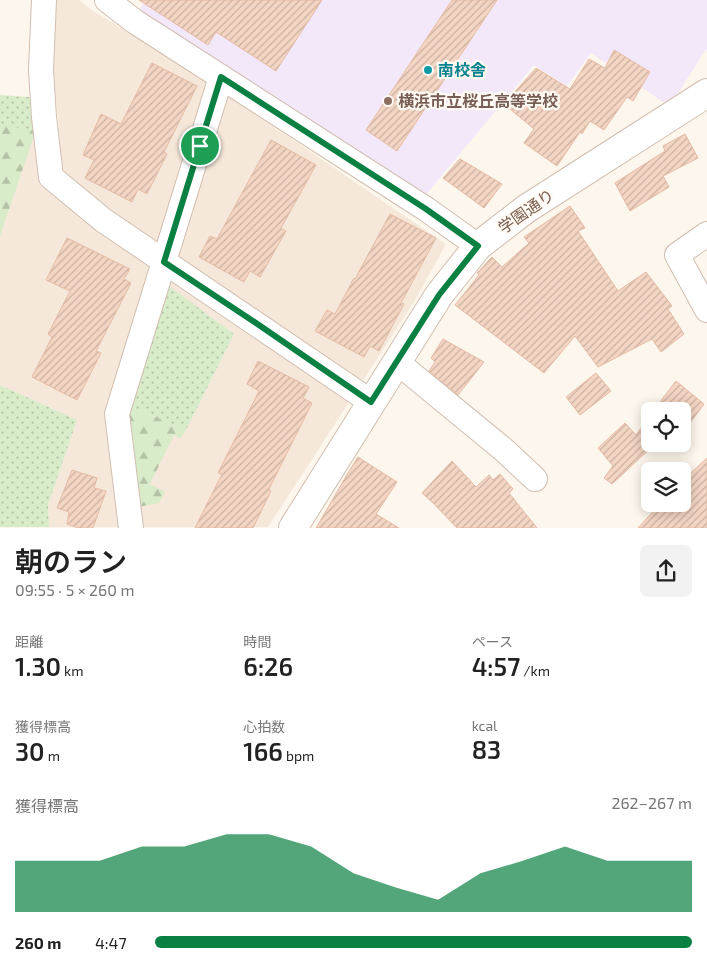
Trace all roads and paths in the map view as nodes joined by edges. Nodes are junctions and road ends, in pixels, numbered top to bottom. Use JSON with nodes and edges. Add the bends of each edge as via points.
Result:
{"nodes":[{"id":1,"x":44,"y":0,"type":"edge"},
{"id":2,"x":107,"y":0,"type":"edge"},
{"id":3,"x":221,"y":77,"type":"junction"},
{"id":4,"x":705,"y":98,"type":"edge"},
{"id":5,"x":707,"y":234,"type":"edge"},
{"id":6,"x":478,"y":246,"type":"junction"},
{"id":7,"x":164,"y":262,"type":"junction"},
{"id":8,"x":707,"y":310,"type":"edge"},
{"id":9,"x":397,"y":362,"type":"junction"},
{"id":10,"x":371,"y":402,"type":"junction"},
{"id":11,"x":535,"y":478,"type":"dead end"},
{"id":12,"x":131,"y":528,"type":"edge"},
{"id":13,"x":293,"y":528,"type":"edge"}],
"edges":[{"from":1,"to":7,"type":"street","via":[[41,70],[51,177],[103,220]]},
{"from":2,"to":3,"type":"street"},
{"from":3,"to":6,"type":"street"},
{"from":3,"to":7,"type":"street"},
{"from":4,"to":6,"type":"street","name":"学園通り","via":[[526,209]]},
{"from":5,"to":8,"type":"street","via":[[677,255]]},
{"from":6,"to":9,"type":"street","name":"学園通り","via":[[439,295]]},
{"from":7,"to":10,"type":"street"},
{"from":7,"to":12,"type":"street","via":[[117,414]]},
{"from":9,"to":10,"type":"street","name":"学園通り"},
{"from":9,"to":11,"type":"street"},
{"from":10,"to":13,"type":"street","name":"学園通り"}]}
